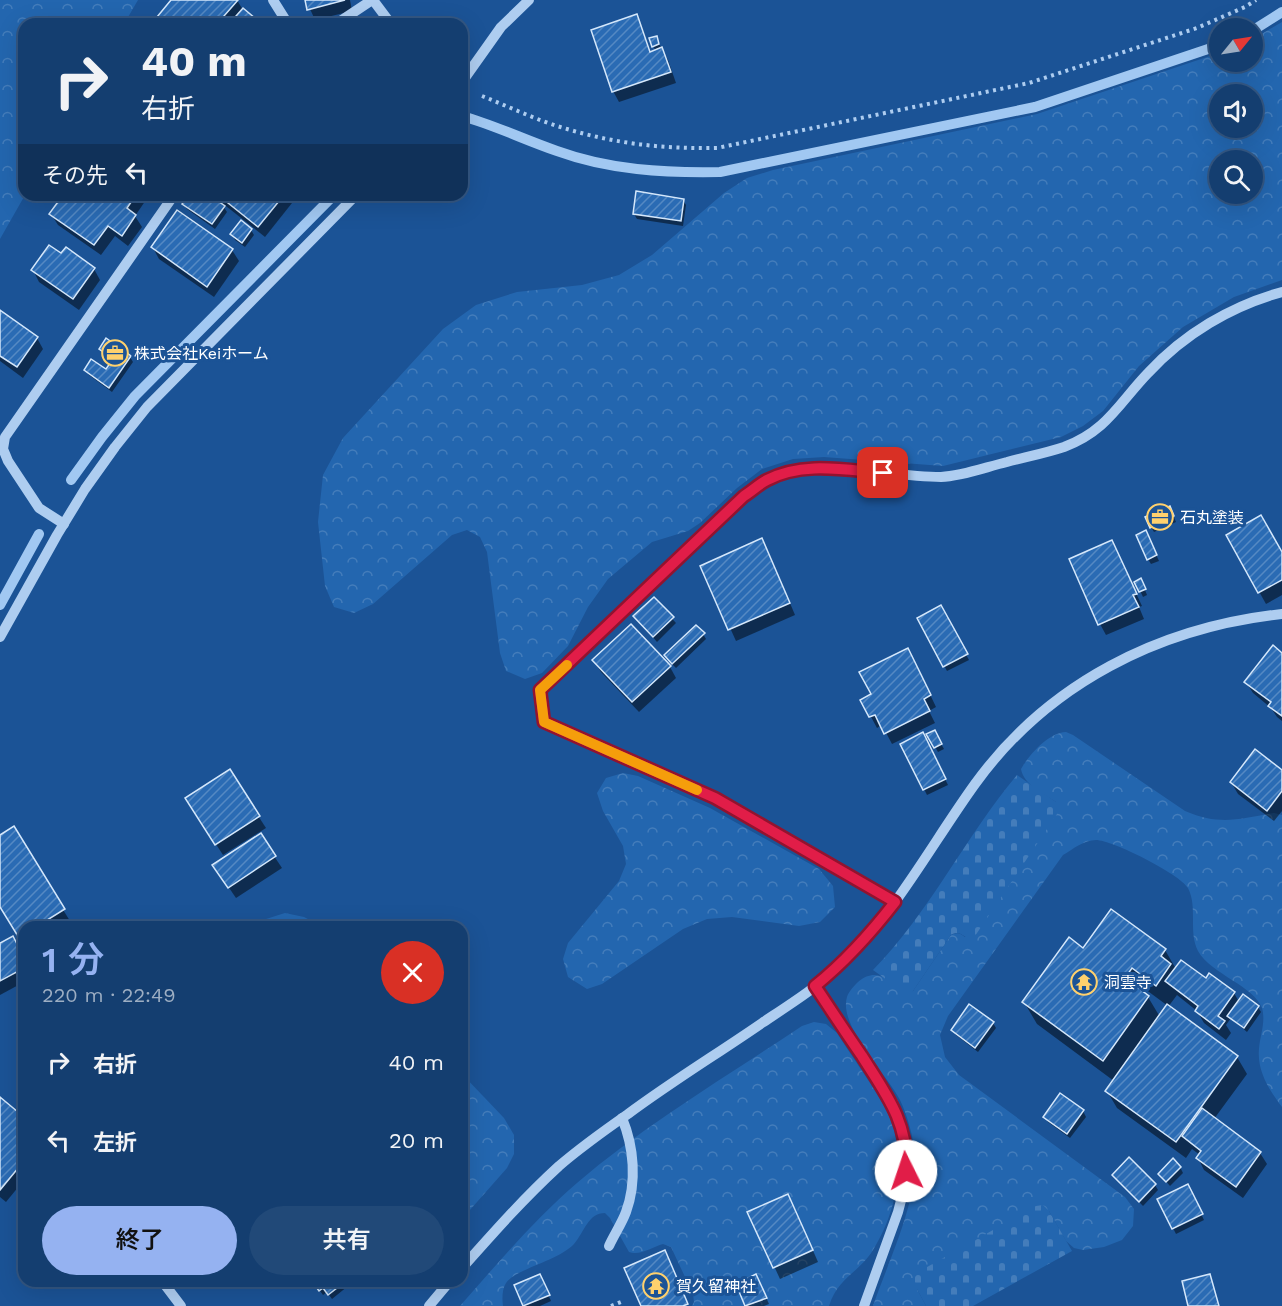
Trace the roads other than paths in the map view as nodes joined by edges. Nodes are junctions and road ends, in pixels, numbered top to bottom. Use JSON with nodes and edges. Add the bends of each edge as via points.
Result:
{"nodes":[{"id":1,"x":273,"y":0,"type":"edge"},
{"id":2,"x":372,"y":0,"type":"edge"},
{"id":3,"x":529,"y":0,"type":"edge"},
{"id":4,"x":284,"y":18,"type":"edge"},
{"id":5,"x":345,"y":18,"type":"edge"},
{"id":6,"x":386,"y":18,"type":"edge"},
{"id":7,"x":468,"y":70,"type":"edge"},
{"id":8,"x":170,"y":201,"type":"edge"},
{"id":9,"x":350,"y":201,"type":"edge"},
{"id":10,"x":1282,"y":292,"type":"edge"},
{"id":11,"x":64,"y":524,"type":"junction"},
{"id":12,"x":1282,"y":614,"type":"edge"},
{"id":13,"x":0,"y":637,"type":"edge"},
{"id":14,"x":895,"y":902,"type":"junction"},
{"id":15,"x":815,"y":986,"type":"junction"},
{"id":16,"x":622,"y":1118,"type":"junction"},
{"id":17,"x":609,"y":1246,"type":"dead end"},
{"id":18,"x":468,"y":1261,"type":"edge"},
{"id":19,"x":167,"y":1287,"type":"edge"},
{"id":20,"x":445,"y":1287,"type":"edge"},
{"id":21,"x":181,"y":1306,"type":"edge"},
{"id":22,"x":429,"y":1306,"type":"edge"},
{"id":23,"x":864,"y":1306,"type":"edge"}],
"edges":[{"from":1,"to":4,"type":"street"},
{"from":2,"to":5,"type":"street"},
{"from":2,"to":6,"type":"street"},
{"from":3,"to":7,"type":"street","via":[[501,27]]},
{"from":8,"to":11,"type":"street","via":[[4,437],[8,461],[39,508]]},
{"from":9,"to":11,"type":"street","via":[[147,406]]},
{"from":10,"to":14,"type":"street","via":[[1238,307],[1190,336],[1148,373],[1110,419],[1065,447],[944,477],[824,468],[795,470],[768,480],[744,496],[540,690],[544,722],[715,798]]},
{"from":11,"to":13,"type":"street"},
{"from":12,"to":14,"type":"street","via":[[1228,621],[1186,632],[1106,667],[1070,691],[1035,718],[977,782]]},
{"from":14,"to":15,"type":"street","via":[[870,935]]},
{"from":15,"to":16,"type":"street"},
{"from":15,"to":23,"type":"street","via":[[893,1103],[907,1157],[898,1212]]},
{"from":16,"to":17,"type":"street","via":[[633,1172],[626,1211]]},
{"from":16,"to":18,"type":"street","via":[[560,1165]]},
{"from":19,"to":21,"type":"street"},
{"from":20,"to":22,"type":"street"}]}
